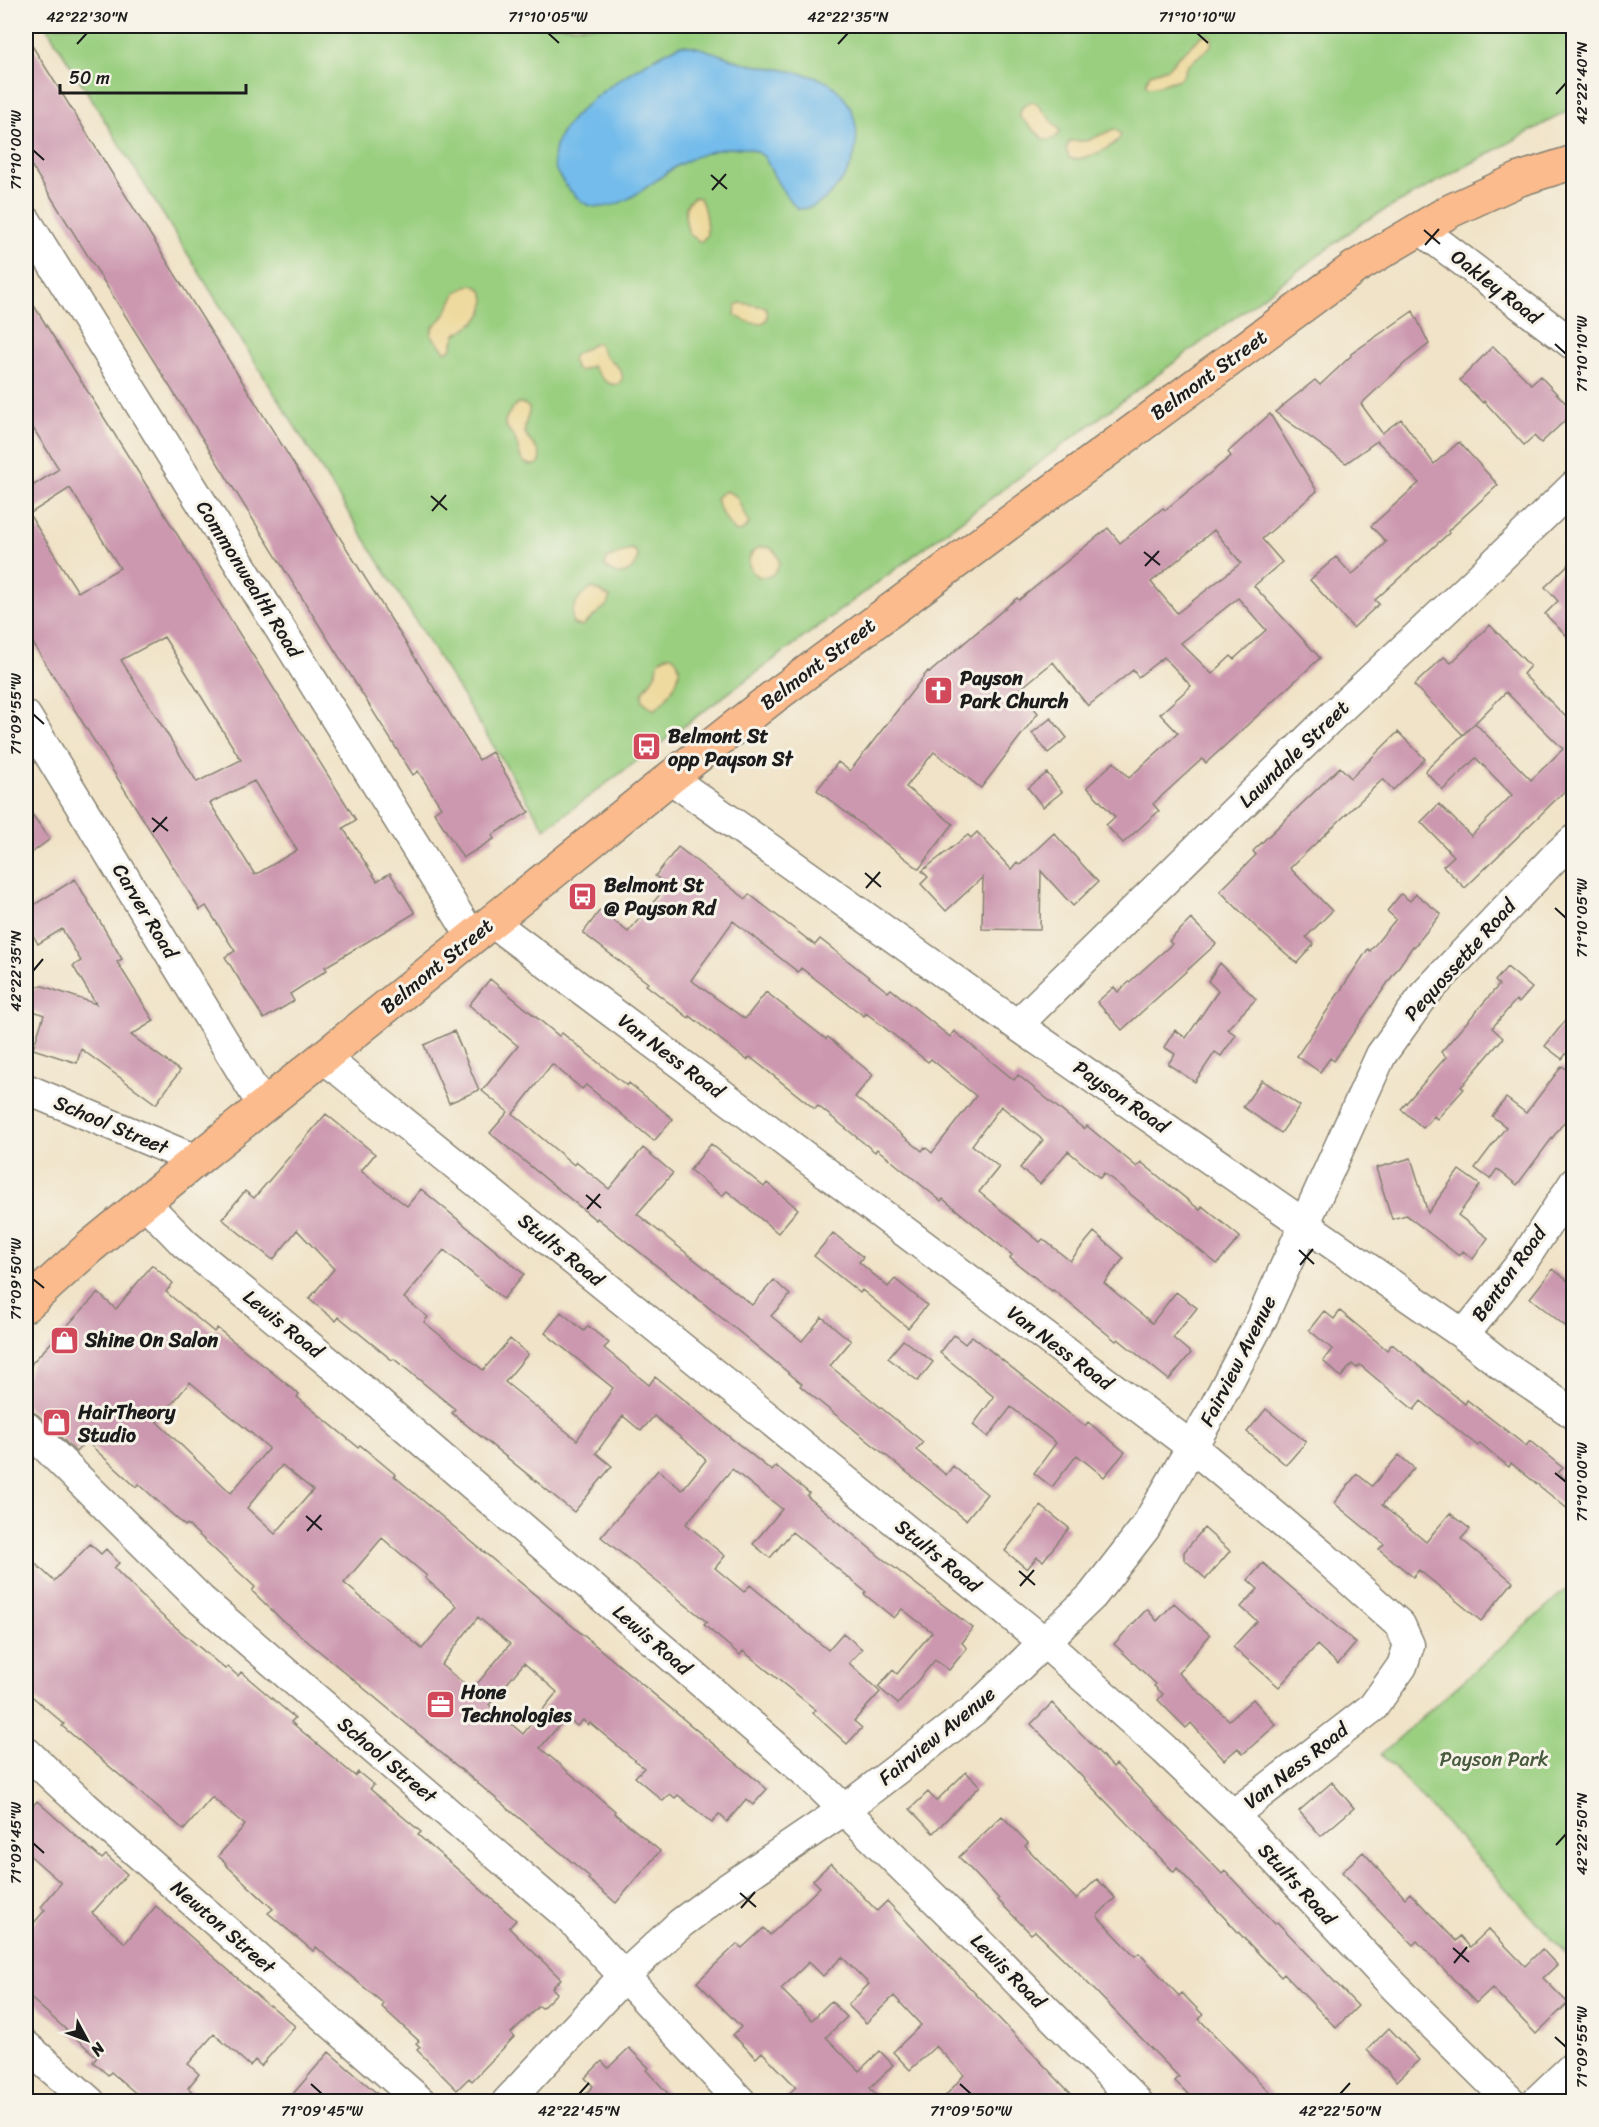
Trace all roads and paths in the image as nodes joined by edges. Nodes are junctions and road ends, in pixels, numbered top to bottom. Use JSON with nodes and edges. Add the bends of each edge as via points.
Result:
{"nodes":[{"id":1,"x":1574,"y":162,"type":"edge"},
{"id":2,"x":26,"y":221,"type":"edge"},
{"id":3,"x":1419,"y":228,"type":"junction"},
{"id":4,"x":1574,"y":345,"type":"edge"},
{"id":5,"x":1574,"y":486,"type":"edge"},
{"id":6,"x":26,"y":716,"type":"edge"},
{"id":7,"x":670,"y":778,"type":"junction"},
{"id":8,"x":1574,"y":840,"type":"edge"},
{"id":9,"x":482,"y":930,"type":"junction"},
{"id":10,"x":1017,"y":1025,"type":"junction"},
{"id":11,"x":323,"y":1057,"type":"junction"},
{"id":12,"x":26,"y":1089,"type":"edge"},
{"id":13,"x":263,"y":1106,"type":"junction"},
{"id":14,"x":196,"y":1160,"type":"junction"},
{"id":15,"x":1574,"y":1183,"type":"edge"},
{"id":16,"x":145,"y":1203,"type":"junction"},
{"id":17,"x":1305,"y":1225,"type":"junction"},
{"id":18,"x":26,"y":1305,"type":"edge"},
{"id":19,"x":1464,"y":1335,"type":"junction"},
{"id":20,"x":1574,"y":1414,"type":"edge"},
{"id":21,"x":26,"y":1427,"type":"edge"},
{"id":22,"x":1192,"y":1447,"type":"junction"},
{"id":23,"x":1043,"y":1641,"type":"junction"},
{"id":24,"x":26,"y":1752,"type":"edge"},
{"id":25,"x":845,"y":1809,"type":"junction"},
{"id":26,"x":1233,"y":1815,"type":"junction"},
{"id":27,"x":625,"y":1975,"type":"junction"},
{"id":28,"x":26,"y":2046,"type":"edge"},
{"id":29,"x":1574,"y":2066,"type":"edge"},
{"id":30,"x":90,"y":2102,"type":"edge"},
{"id":31,"x":421,"y":2102,"type":"edge"},
{"id":32,"x":507,"y":2102,"type":"edge"},
{"id":33,"x":741,"y":2102,"type":"edge"},
{"id":34,"x":1137,"y":2102,"type":"edge"},
{"id":35,"x":1511,"y":2102,"type":"edge"},
{"id":36,"x":1536,"y":2102,"type":"edge"}],
"edges":[{"from":1,"to":3,"type":"main road","name":"Belmont Street","via":[[1520,179]]},
{"from":2,"to":9,"type":"street","name":"Commonwealth Road"},
{"from":3,"to":4,"type":"street","name":"Oakley Road"},
{"from":3,"to":7,"type":"main road","name":"Belmont Street","via":[[1354,268],[772,698]]},
{"from":5,"to":10,"type":"street","name":"Lawndale Street"},
{"from":6,"to":13,"type":"street","name":"Carver Road"},
{"from":7,"to":9,"type":"main road","name":"Belmont Street"},
{"from":7,"to":10,"type":"street","name":"Payson Road"},
{"from":8,"to":17,"type":"street","name":"Pequossette Road","via":[[1425,994],[1381,1055]]},
{"from":9,"to":11,"type":"main road","name":"Belmont Street"},
{"from":9,"to":22,"type":"street","name":"Van Ness Road"},
{"from":10,"to":17,"type":"street","name":"Payson Road"},
{"from":11,"to":13,"type":"main road","name":"Belmont Street"},
{"from":11,"to":23,"type":"street","name":"Stults Road"},
{"from":12,"to":14,"type":"street","name":"School Street"},
{"from":13,"to":14,"type":"main road","name":"Belmont Street"},
{"from":14,"to":16,"type":"main road","name":"Belmont Street"},
{"from":15,"to":19,"type":"street","name":"Benton Road","via":[[1523,1261]]},
{"from":16,"to":18,"type":"main road","name":"Belmont Street"},
{"from":16,"to":25,"type":"street","name":"Lewis Road","via":[[185,1244],[380,1405]]},
{"from":17,"to":19,"type":"street","name":"Payson Road"},
{"from":17,"to":22,"type":"street","name":"Fairview Avenue","via":[[1262,1318]]},
{"from":19,"to":20,"type":"street","name":"Payson Road"},
{"from":21,"to":27,"type":"street","name":"School Street","via":[[200,1599],[538,1889]]},
{"from":22,"to":23,"type":"street","name":"Fairview Avenue","via":[[1145,1528],[1092,1596]]},
{"from":22,"to":26,"type":"street","name":"Van Ness Road","via":[[1400,1625],[1409,1645],[1402,1666],[1373,1707]]},
{"from":23,"to":25,"type":"street","name":"Fairview Avenue","via":[[973,1711]]},
{"from":23,"to":26,"type":"street","name":"Stults Road"},
{"from":24,"to":31,"type":"street","name":"Newton Street"},
{"from":25,"to":27,"type":"street","name":"Fairview Avenue","via":[[681,1923]]},
{"from":25,"to":34,"type":"street","name":"Lewis Road"},
{"from":26,"to":35,"type":"street","name":"Stults Road","via":[[1394,1986]]},
{"from":27,"to":32,"type":"street","name":"Fairview Avenue"},
{"from":27,"to":33,"type":"street","name":"School Street"},
{"from":28,"to":30,"type":"street"},
{"from":29,"to":36,"type":"street"}]}
